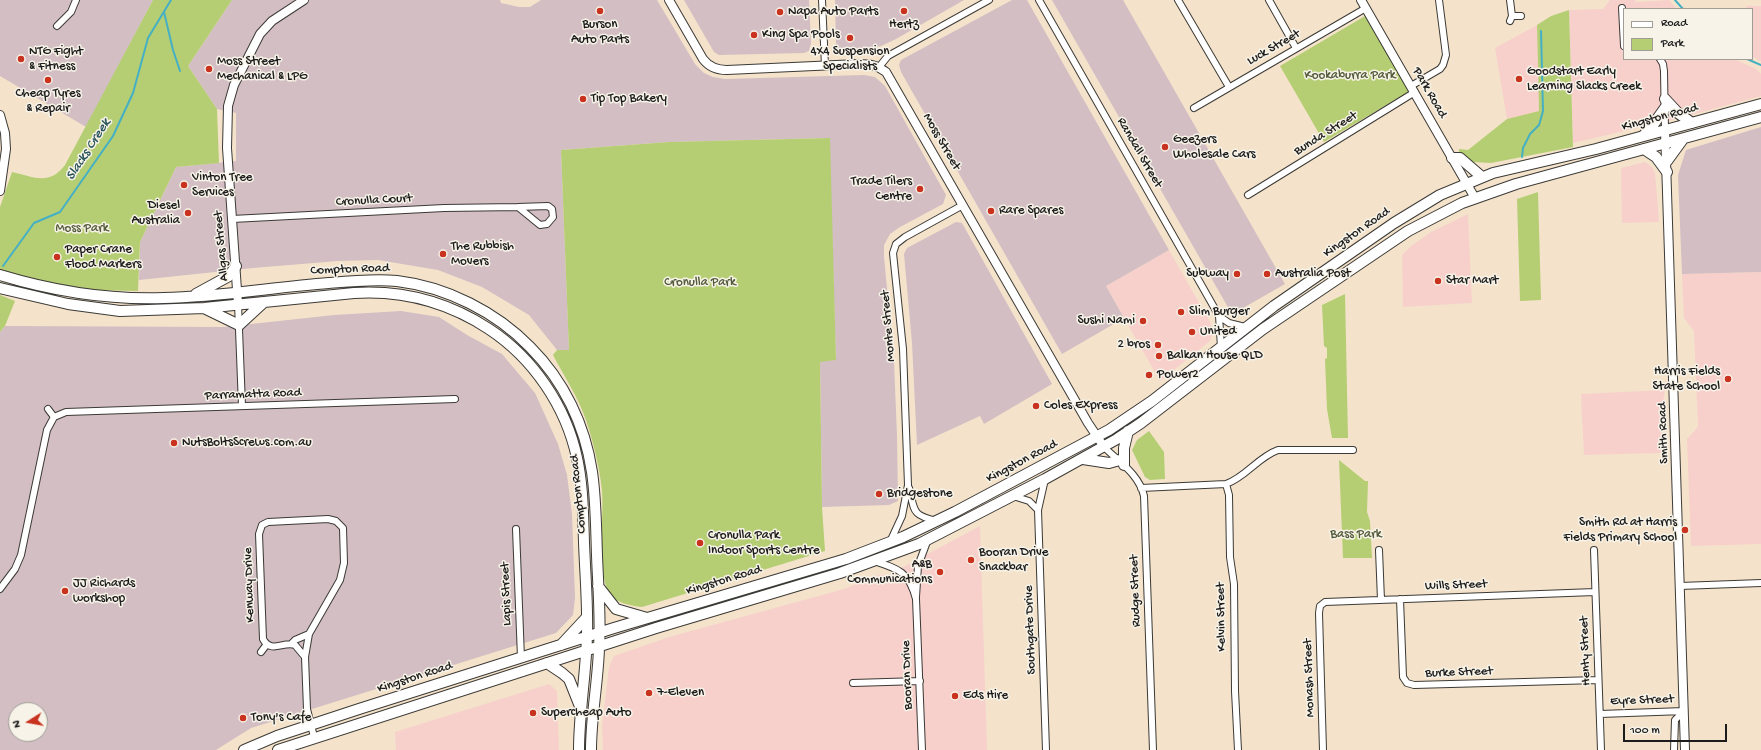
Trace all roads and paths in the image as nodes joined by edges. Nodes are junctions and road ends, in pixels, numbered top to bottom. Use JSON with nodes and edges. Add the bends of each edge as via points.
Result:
{"nodes":[{"id":1,"x":76,"y":0,"type":"edge"},
{"id":2,"x":304,"y":0,"type":"edge"},
{"id":3,"x":669,"y":0,"type":"edge"},
{"id":4,"x":822,"y":0,"type":"edge"},
{"id":5,"x":989,"y":0,"type":"edge"},
{"id":6,"x":1039,"y":0,"type":"edge"},
{"id":7,"x":1178,"y":0,"type":"edge"},
{"id":8,"x":1269,"y":0,"type":"edge"},
{"id":9,"x":1361,"y":0,"type":"edge"},
{"id":10,"x":1439,"y":0,"type":"edge"},
{"id":11,"x":1510,"y":0,"type":"edge"},
{"id":12,"x":1366,"y":8,"type":"junction"},
{"id":13,"x":1622,"y":8,"type":"dead end"},
{"id":14,"x":1521,"y":16,"type":"dead end"},
{"id":15,"x":57,"y":26,"type":"dead end"},
{"id":16,"x":1623,"y":27,"type":"edge"},
{"id":17,"x":1296,"y":48,"type":"junction"},
{"id":18,"x":1660,"y":60,"type":"edge"},
{"id":19,"x":825,"y":66,"type":"junction"},
{"id":20,"x":879,"y":67,"type":"junction"},
{"id":21,"x":1229,"y":88,"type":"junction"},
{"id":22,"x":1413,"y":89,"type":"junction"},
{"id":23,"x":1665,"y":104,"type":"junction"},
{"id":24,"x":1761,"y":104,"type":"edge"},
{"id":25,"x":1194,"y":108,"type":"dead end"},
{"id":26,"x":0,"y":115,"type":"edge"},
{"id":27,"x":1761,"y":117,"type":"edge"},
{"id":28,"x":1692,"y":123,"type":"junction"},
{"id":29,"x":1665,"y":130,"type":"junction"},
{"id":30,"x":1643,"y":136,"type":"junction"},
{"id":31,"x":1683,"y":139,"type":"junction"},
{"id":32,"x":1666,"y":143,"type":"junction"},
{"id":33,"x":1644,"y":149,"type":"junction"},
{"id":34,"x":1452,"y":158,"type":"junction"},
{"id":35,"x":1667,"y":161,"type":"junction"},
{"id":36,"x":1667,"y":172,"type":"junction"},
{"id":37,"x":1482,"y":177,"type":"junction"},
{"id":38,"x":1,"y":179,"type":"edge"},
{"id":39,"x":1466,"y":183,"type":"junction"},
{"id":40,"x":0,"y":191,"type":"edge"},
{"id":41,"x":1248,"y":195,"type":"dead end"},
{"id":42,"x":1475,"y":198,"type":"junction"},
{"id":43,"x":963,"y":205,"type":"junction"},
{"id":44,"x":518,"y":207,"type":"junction"},
{"id":45,"x":232,"y":219,"type":"junction"},
{"id":46,"x":236,"y":266,"type":"junction"},
{"id":47,"x":0,"y":275,"type":"edge"},
{"id":48,"x":0,"y":288,"type":"edge"},
{"id":49,"x":238,"y":292,"type":"junction"},
{"id":50,"x":188,"y":297,"type":"junction"},
{"id":51,"x":264,"y":302,"type":"junction"},
{"id":52,"x":238,"y":304,"type":"junction"},
{"id":53,"x":204,"y":308,"type":"junction"},
{"id":54,"x":1219,"y":316,"type":"junction"},
{"id":55,"x":239,"y":324,"type":"junction"},
{"id":56,"x":1245,"y":327,"type":"junction"},
{"id":57,"x":1221,"y":347,"type":"junction"},
{"id":58,"x":455,"y":399,"type":"dead end"},
{"id":59,"x":242,"y":406,"type":"junction"},
{"id":60,"x":48,"y":409,"type":"dead end"},
{"id":61,"x":54,"y":417,"type":"junction"},
{"id":62,"x":1128,"y":432,"type":"junction"},
{"id":63,"x":1097,"y":437,"type":"junction"},
{"id":64,"x":1104,"y":447,"type":"junction"},
{"id":65,"x":1353,"y":450,"type":"dead end"},
{"id":66,"x":1083,"y":459,"type":"junction"},
{"id":67,"x":1122,"y":463,"type":"junction"},
{"id":68,"x":1045,"y":479,"type":"junction"},
{"id":69,"x":1226,"y":484,"type":"junction"},
{"id":70,"x":908,"y":485,"type":"junction"},
{"id":71,"x":1141,"y":488,"type":"junction"},
{"id":72,"x":1013,"y":496,"type":"junction"},
{"id":73,"x":1038,"y":510,"type":"junction"},
{"id":74,"x":937,"y":521,"type":"junction"},
{"id":75,"x":516,"y":529,"type":"dead end"},
{"id":76,"x":928,"y":539,"type":"junction"},
{"id":77,"x":890,"y":542,"type":"junction"},
{"id":78,"x":1379,"y":550,"type":"dead end"},
{"id":79,"x":1594,"y":550,"type":"dead end"},
{"id":80,"x":874,"y":562,"type":"junction"},
{"id":81,"x":1761,"y":583,"type":"edge"},
{"id":82,"x":598,"y":586,"type":"junction"},
{"id":83,"x":1680,"y":586,"type":"junction"},
{"id":84,"x":0,"y":589,"type":"edge"},
{"id":85,"x":1595,"y":592,"type":"junction"},
{"id":86,"x":916,"y":599,"type":"junction"},
{"id":87,"x":1400,"y":599,"type":"junction"},
{"id":88,"x":1381,"y":600,"type":"junction"},
{"id":89,"x":1320,"y":606,"type":"joint"},
{"id":90,"x":587,"y":616,"type":"junction"},
{"id":91,"x":647,"y":618,"type":"junction"},
{"id":92,"x":600,"y":633,"type":"junction"},
{"id":93,"x":309,"y":634,"type":"junction"},
{"id":94,"x":587,"y":637,"type":"junction"},
{"id":95,"x":292,"y":643,"type":"junction"},
{"id":96,"x":267,"y":644,"type":"junction"},
{"id":97,"x":561,"y":645,"type":"junction"},
{"id":98,"x":600,"y":646,"type":"junction"},
{"id":99,"x":586,"y":650,"type":"junction"},
{"id":100,"x":262,"y":652,"type":"dead end"},
{"id":101,"x":305,"y":657,"type":"junction"},
{"id":102,"x":521,"y":658,"type":"junction"},
{"id":103,"x":547,"y":663,"type":"junction"},
{"id":104,"x":1598,"y":680,"type":"junction"},
{"id":105,"x":920,"y":681,"type":"junction"},
{"id":106,"x":853,"y":684,"type":"dead end"},
{"id":107,"x":581,"y":709,"type":"junction"},
{"id":108,"x":1684,"y":711,"type":"junction"},
{"id":109,"x":1600,"y":714,"type":"junction"},
{"id":110,"x":310,"y":725,"type":"junction"},
{"id":111,"x":314,"y":737,"type":"junction"},
{"id":112,"x":244,"y":750,"type":"edge"},
{"id":113,"x":278,"y":750,"type":"edge"},
{"id":114,"x":579,"y":750,"type":"edge"},
{"id":115,"x":591,"y":750,"type":"edge"},
{"id":116,"x":922,"y":750,"type":"edge"},
{"id":117,"x":1046,"y":750,"type":"edge"},
{"id":118,"x":1153,"y":750,"type":"edge"},
{"id":119,"x":1238,"y":750,"type":"edge"},
{"id":120,"x":1323,"y":750,"type":"edge"},
{"id":121,"x":1601,"y":750,"type":"edge"},
{"id":122,"x":1674,"y":750,"type":"edge"},
{"id":123,"x":1686,"y":750,"type":"edge"}],
"edges":[{"from":1,"to":15,"type":"street","via":[[71,12]]},
{"from":2,"to":45,"type":"street","name":"Allgas Street","via":[[265,27],[255,41],[234,85],[228,106],[227,126]]},
{"from":3,"to":19,"type":"street","via":[[703,59],[711,67],[727,70]]},
{"from":4,"to":19,"type":"street"},
{"from":5,"to":20,"type":"street","via":[[887,57]]},
{"from":6,"to":54,"type":"street","name":"Randall Street"},
{"from":7,"to":21,"type":"street"},
{"from":8,"to":17,"type":"street"},
{"from":9,"to":12,"type":"street","name":"Park Road"},
{"from":10,"to":22,"type":"street","name":"Bunda Street","via":[[1446,55],[1440,69]]},
{"from":11,"to":14,"type":"street","via":[[1511,19]]},
{"from":12,"to":17,"type":"street","name":"Luck Street"},
{"from":12,"to":22,"type":"street","name":"Park Road"},
{"from":13,"to":16,"type":"street"},
{"from":17,"to":21,"type":"street","name":"Luck Street"},
{"from":18,"to":23,"type":"street","via":[[1664,67]]},
{"from":19,"to":20,"type":"street","via":[[872,64]]},
{"from":20,"to":43,"type":"street","name":"Moss Street","via":[[886,72]]},
{"from":21,"to":25,"type":"street","name":"Luck Street"},
{"from":22,"to":34,"type":"street","name":"Park Road"},
{"from":22,"to":41,"type":"street","name":"Bunda Street"},
{"from":23,"to":28,"type":"main road"},
{"from":23,"to":29,"type":"street"},
{"from":23,"to":30,"type":"main road","via":[[1653,125]]},
{"from":24,"to":28,"type":"main road","name":"Kingston Road"},
{"from":26,"to":38,"type":"street","via":[[6,149]]},
{"from":27,"to":31,"type":"main road","name":"Kingston Road"},
{"from":28,"to":29,"type":"main road","name":"Kingston Road"},
{"from":29,"to":30,"type":"main road","name":"Kingston Road"},
{"from":29,"to":32,"type":"street","name":"Smith Road"},
{"from":30,"to":37,"type":"main road","name":"Kingston Road"},
{"from":31,"to":32,"type":"main road","name":"Kingston Road"},
{"from":31,"to":35,"type":"main road"},
{"from":32,"to":33,"type":"main road","name":"Kingston Road"},
{"from":32,"to":35,"type":"street","name":"Smith Road"},
{"from":33,"to":36,"type":"main road","via":[[1656,157]]},
{"from":33,"to":42,"type":"main road","name":"Kingston Road","via":[[1516,184]]},
{"from":34,"to":37,"type":"main road","via":[[1460,158]]},
{"from":34,"to":39,"type":"street","name":"Park Road"},
{"from":35,"to":36,"type":"street","name":"Smith Road"},
{"from":36,"to":83,"type":"street","name":"Smith Road"},
{"from":37,"to":39,"type":"main road","name":"Kingston Road"},
{"from":38,"to":40,"type":"street"},
{"from":39,"to":42,"type":"street","name":"Park Road"},
{"from":39,"to":56,"type":"main road","name":"Kingston Road","via":[[1440,195],[1394,223]]},
{"from":42,"to":62,"type":"main road","name":"Kingston Road","via":[[1436,215],[1395,239],[1251,338]]},
{"from":43,"to":63,"type":"street","name":"Moss Street"},
{"from":43,"to":70,"type":"street","name":"Monte Street","via":[[906,237],[896,244],[893,253],[903,348]]},
{"from":44,"to":44,"type":"street","name":"Cronulla Court","via":[[548,206],[552,209],[553,217],[547,224],[540,225]]},
{"from":44,"to":45,"type":"street","name":"Cronulla Court","via":[[444,208]]},
{"from":45,"to":46,"type":"street","name":"Allgas Street"},
{"from":46,"to":49,"type":"street","name":"Allgas Street"},
{"from":46,"to":50,"type":"main road","via":[[225,279]]},
{"from":47,"to":50,"type":"main road","name":"Compton Road","via":[[39,286],[101,296]]},
{"from":48,"to":53,"type":"main road","name":"Compton Road","via":[[46,300],[103,309],[141,311]]},
{"from":49,"to":50,"type":"main road","name":"Compton Road"},
{"from":49,"to":52,"type":"street","name":"Allgas Street"},
{"from":49,"to":82,"type":"main road","name":"Compton Road","via":[[352,281],[398,281],[428,287],[450,295],[478,308],[512,330],[535,352],[556,379],[583,432],[593,476]]},
{"from":51,"to":52,"type":"main road","name":"Compton Road"},
{"from":51,"to":55,"type":"main road"},
{"from":51,"to":90,"type":"main road","name":"Compton Road","via":[[368,292],[413,297],[445,306],[475,320],[513,347],[535,370],[551,393],[574,444],[582,495]]},
{"from":52,"to":53,"type":"main road","name":"Compton Road"},
{"from":52,"to":55,"type":"street"},
{"from":53,"to":55,"type":"main road"},
{"from":54,"to":56,"type":"street","via":[[1229,323]]},
{"from":54,"to":57,"type":"street","name":"Randall Street"},
{"from":55,"to":59,"type":"street"},
{"from":56,"to":57,"type":"main road","name":"Kingston Road"},
{"from":57,"to":63,"type":"main road","name":"Kingston Road","via":[[1152,401]]},
{"from":58,"to":59,"type":"street","name":"Parramatta Road"},
{"from":59,"to":61,"type":"street","name":"Parramatta Road","via":[[66,412]]},
{"from":60,"to":61,"type":"street"},
{"from":61,"to":84,"type":"street","via":[[47,430],[20,555],[15,569]]},
{"from":62,"to":64,"type":"main road","name":"Kingston Road"},
{"from":62,"to":67,"type":"main road"},
{"from":63,"to":64,"type":"street","name":"Moss Street"},
{"from":63,"to":74,"type":"main road","name":"Kingston Road"},
{"from":64,"to":66,"type":"main road","name":"Kingston Road"},
{"from":64,"to":67,"type":"street","name":"Rudge Street"},
{"from":65,"to":69,"type":"street","via":[[1278,450],[1268,454],[1234,481]]},
{"from":66,"to":67,"type":"main road"},
{"from":66,"to":68,"type":"main road","name":"Kingston Road"},
{"from":67,"to":71,"type":"street","name":"Rudge Street"},
{"from":68,"to":72,"type":"main road","name":"Kingston Road"},
{"from":68,"to":73,"type":"street","name":"Southgate Drive"},
{"from":69,"to":71,"type":"street"},
{"from":69,"to":119,"type":"street","name":"Kelvin Street","via":[[1229,496],[1230,557],[1234,584]]},
{"from":70,"to":74,"type":"street","name":"Monte Street","via":[[917,514]]},
{"from":70,"to":77,"type":"street","name":"Monte Street","via":[[902,516]]},
{"from":71,"to":118,"type":"street","name":"Rudge Street","via":[[1144,504]]},
{"from":72,"to":73,"type":"street","via":[[1029,501]]},
{"from":72,"to":76,"type":"main road","name":"Kingston Road"},
{"from":73,"to":117,"type":"street","name":"Southgate Drive"},
{"from":74,"to":77,"type":"main road","name":"Kingston Road"},
{"from":75,"to":102,"type":"street","name":"Lapis Street"},
{"from":76,"to":80,"type":"main road","name":"Kingston Road"},
{"from":76,"to":86,"type":"street","name":"Booran Drive","via":[[918,566]]},
{"from":77,"to":91,"type":"main road","name":"Kingston Road","via":[[846,558]]},
{"from":78,"to":88,"type":"street"},
{"from":79,"to":85,"type":"street","name":"Henty Street"},
{"from":80,"to":86,"type":"street","name":"Booran Drive","via":[[892,566],[903,573],[911,584]]},
{"from":80,"to":98,"type":"main road","name":"Kingston Road"},
{"from":81,"to":83,"type":"street"},
{"from":82,"to":91,"type":"main road","via":[[616,609]]},
{"from":82,"to":92,"type":"main road","name":"Compton Road"},
{"from":83,"to":108,"type":"street","name":"Smith Road"},
{"from":85,"to":87,"type":"street","name":"Wills Street"},
{"from":85,"to":104,"type":"street","name":"Henty Street"},
{"from":86,"to":105,"type":"street","name":"Booran Drive"},
{"from":87,"to":88,"type":"street","name":"Wills Street"},
{"from":87,"to":104,"type":"street","name":"Burke Street","via":[[1404,677],[1407,683],[1414,685]]},
{"from":88,"to":89,"type":"street","name":"Wills Street","via":[[1325,602]]},
{"from":89,"to":120,"type":"street","name":"Monash Street"},
{"from":90,"to":94,"type":"main road","name":"Compton Road"},
{"from":90,"to":97,"type":"main road"},
{"from":91,"to":92,"type":"main road","name":"Kingston Road"},
{"from":92,"to":94,"type":"main road","name":"Kingston Road"},
{"from":92,"to":98,"type":"main road","name":"Compton Road"},
{"from":93,"to":95,"type":"street"},
{"from":93,"to":96,"type":"street","name":"Kenway Drive","via":[[342,575],[343,533],[340,520],[275,520],[260,523],[262,636]]},
{"from":93,"to":101,"type":"street","name":"Kenway Drive"},
{"from":94,"to":97,"type":"main road","name":"Kingston Road"},
{"from":94,"to":99,"type":"main road","name":"Compton Road"},
{"from":95,"to":96,"type":"street","via":[[276,647]]},
{"from":95,"to":101,"type":"street"},
{"from":96,"to":100,"type":"street"},
{"from":97,"to":102,"type":"main road","name":"Kingston Road"},
{"from":98,"to":99,"type":"main road","name":"Kingston Road"},
{"from":98,"to":115,"type":"main road","name":"Compton Road"},
{"from":99,"to":103,"type":"main road","name":"Kingston Road"},
{"from":99,"to":107,"type":"main road","name":"Compton Road"},
{"from":101,"to":110,"type":"street","name":"Kenway Drive","via":[[307,714]]},
{"from":102,"to":110,"type":"main road","name":"Kingston Road"},
{"from":103,"to":107,"type":"main road","via":[[569,680]]},
{"from":103,"to":111,"type":"main road","name":"Kingston Road"},
{"from":104,"to":109,"type":"street","name":"Henty Street"},
{"from":105,"to":106,"type":"street"},
{"from":105,"to":116,"type":"street","name":"Booran Drive"},
{"from":107,"to":114,"type":"main road","name":"Compton Road"},
{"from":108,"to":109,"type":"street","name":"Eyre Street"},
{"from":108,"to":122,"type":"street","via":[[1675,720]]},
{"from":108,"to":123,"type":"street","name":"Smith Road"},
{"from":109,"to":121,"type":"street","name":"Henty Street"},
{"from":110,"to":111,"type":"street","name":"Kenway Drive"},
{"from":110,"to":112,"type":"main road","name":"Kingston Road"},
{"from":111,"to":113,"type":"main road","name":"Kingston Road"}]}
